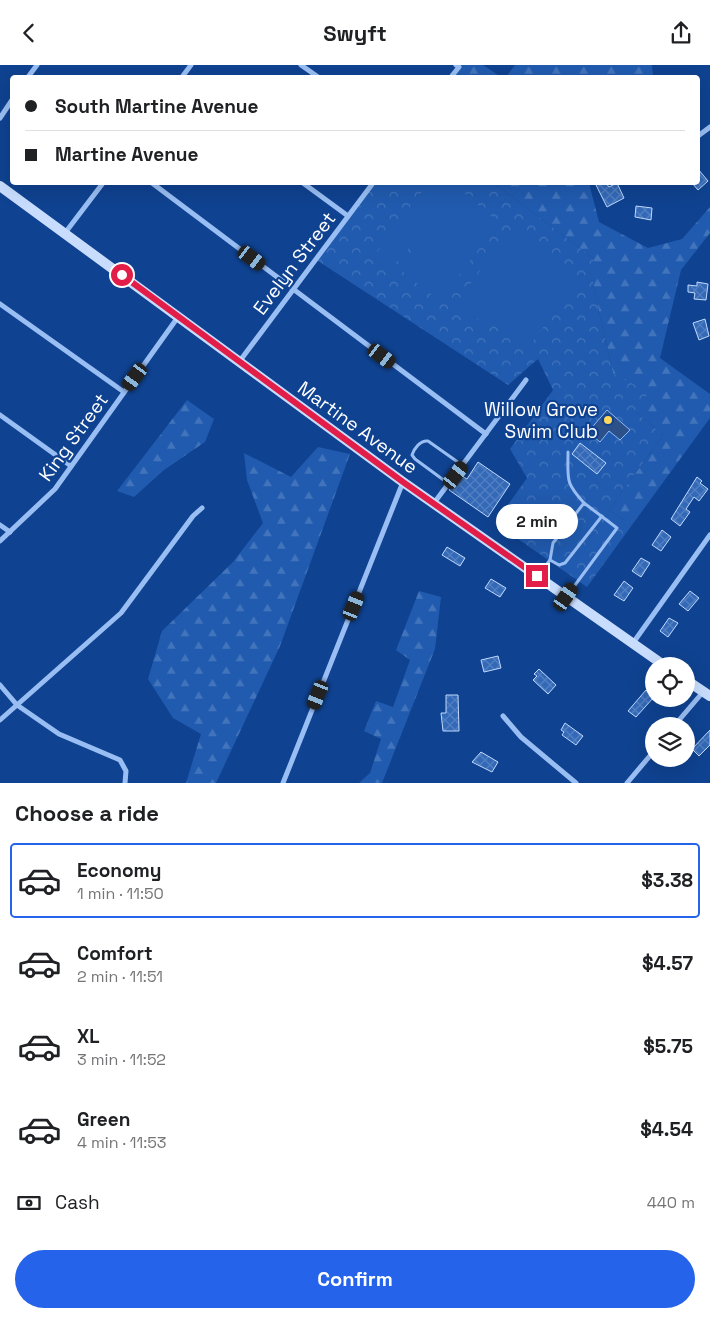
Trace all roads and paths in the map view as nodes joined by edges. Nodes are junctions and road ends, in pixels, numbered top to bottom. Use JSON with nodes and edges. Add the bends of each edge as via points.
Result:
{"nodes":[{"id":1,"x":301,"y":65,"type":"edge"},
{"id":2,"x":315,"y":75,"type":"edge"},
{"id":3,"x":10,"y":103,"type":"edge"},
{"id":4,"x":0,"y":118,"type":"edge"},
{"id":5,"x":102,"y":185,"type":"edge"},
{"id":6,"x":155,"y":185,"type":"edge"},
{"id":7,"x":306,"y":185,"type":"edge"},
{"id":8,"x":371,"y":185,"type":"edge"},
{"id":9,"x":0,"y":186,"type":"edge"},
{"id":10,"x":348,"y":216,"type":"junction"},
{"id":11,"x":65,"y":234,"type":"junction"},
{"id":12,"x":293,"y":289,"type":"junction"},
{"id":13,"x":0,"y":304,"type":"edge"},
{"id":14,"x":178,"y":317,"type":"junction"},
{"id":15,"x":239,"y":362,"type":"junction"},
{"id":16,"x":526,"y":381,"type":"dead end"},
{"id":17,"x":124,"y":392,"type":"junction"},
{"id":18,"x":0,"y":415,"type":"edge"},
{"id":19,"x":486,"y":434,"type":"junction"},
{"id":20,"x":568,"y":452,"type":"dead end"},
{"id":21,"x":71,"y":466,"type":"junction"},
{"id":22,"x":462,"y":466,"type":"junction"},
{"id":23,"x":403,"y":482,"type":"junction"},
{"id":24,"x":449,"y":484,"type":"junction"},
{"id":25,"x":434,"y":503,"type":"junction"},
{"id":26,"x":584,"y":503,"type":"junction"},
{"id":27,"x":202,"y":508,"type":"dead end"},
{"id":28,"x":602,"y":516,"type":"junction"},
{"id":29,"x":0,"y":525,"type":"edge"},
{"id":30,"x":10,"y":532,"type":"junction"},
{"id":31,"x":710,"y":535,"type":"edge"},
{"id":32,"x":0,"y":541,"type":"edge"},
{"id":33,"x":550,"y":560,"type":"junction"},
{"id":34,"x":537,"y":576,"type":"junction"},
{"id":35,"x":566,"y":597,"type":"junction"},
{"id":36,"x":633,"y":644,"type":"junction"},
{"id":37,"x":652,"y":657,"type":"edge"},
{"id":38,"x":0,"y":685,"type":"edge"},
{"id":39,"x":695,"y":686,"type":"edge"},
{"id":40,"x":707,"y":693,"type":"edge"},
{"id":41,"x":17,"y":705,"type":"junction"},
{"id":42,"x":503,"y":716,"type":"dead end"},
{"id":43,"x":683,"y":717,"type":"edge"},
{"id":44,"x":0,"y":720,"type":"edge"},
{"id":45,"x":645,"y":762,"type":"edge"},
{"id":46,"x":125,"y":783,"type":"edge"},
{"id":47,"x":283,"y":783,"type":"edge"},
{"id":48,"x":576,"y":783,"type":"edge"},
{"id":49,"x":627,"y":783,"type":"edge"}],
"edges":[{"from":1,"to":2,"type":"street"},
{"from":3,"to":4,"type":"street"},
{"from":5,"to":11,"type":"street"},
{"from":6,"to":12,"type":"street"},
{"from":7,"to":10,"type":"street"},
{"from":8,"to":10,"type":"street","name":"Evelyn Street"},
{"from":9,"to":11,"type":"main road","name":"Martine Avenue"},
{"from":10,"to":12,"type":"street","name":"Evelyn Street"},
{"from":11,"to":14,"type":"main road","name":"Martine Avenue"},
{"from":12,"to":15,"type":"street","name":"Evelyn Street"},
{"from":12,"to":19,"type":"street"},
{"from":13,"to":17,"type":"street"},
{"from":14,"to":15,"type":"main road","name":"Martine Avenue"},
{"from":14,"to":17,"type":"street","name":"King Street"},
{"from":15,"to":23,"type":"main road","name":"Martine Avenue"},
{"from":16,"to":19,"type":"street"},
{"from":17,"to":21,"type":"street","name":"King Street"},
{"from":18,"to":21,"type":"street"},
{"from":19,"to":22,"type":"street"},
{"from":20,"to":26,"type":"lane","via":[[569,487]]},
{"from":21,"to":30,"type":"street","name":"King Street","via":[[41,504]]},
{"from":22,"to":24,"type":"street"},
{"from":22,"to":24,"type":"lane","via":[[428,441],[419,444],[414,451],[414,459]]},
{"from":23,"to":25,"type":"main road","name":"Martine Avenue"},
{"from":23,"to":47,"type":"street"},
{"from":24,"to":25,"type":"street"},
{"from":25,"to":34,"type":"main road","name":"Martine Avenue"},
{"from":26,"to":28,"type":"lane"},
{"from":26,"to":33,"type":"lane","via":[[553,543]]},
{"from":27,"to":41,"type":"street","via":[[121,613]]},
{"from":28,"to":33,"type":"lane","via":[[565,563],[559,565]]},
{"from":28,"to":35,"type":"lane","via":[[617,528]]},
{"from":29,"to":30,"type":"street"},
{"from":30,"to":32,"type":"street","name":"King Street"},
{"from":31,"to":36,"type":"street"},
{"from":33,"to":34,"type":"lane"},
{"from":34,"to":35,"type":"main road","name":"Martine Avenue"},
{"from":35,"to":36,"type":"main road","name":"Martine Avenue"},
{"from":36,"to":37,"type":"main road","name":"Martine Avenue"},
{"from":38,"to":41,"type":"street"},
{"from":39,"to":40,"type":"main road"},
{"from":40,"to":43,"type":"street"},
{"from":41,"to":44,"type":"street"},
{"from":41,"to":46,"type":"street","via":[[59,734],[120,760],[126,771]]},
{"from":42,"to":48,"type":"street","via":[[520,737]]},
{"from":45,"to":49,"type":"street"}]}
